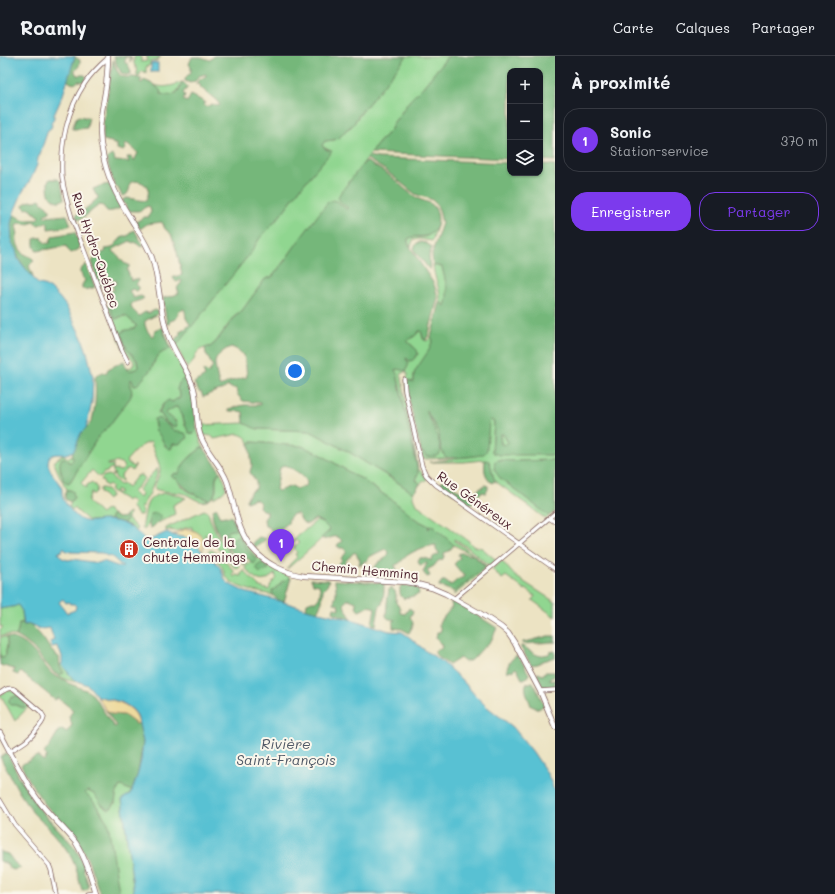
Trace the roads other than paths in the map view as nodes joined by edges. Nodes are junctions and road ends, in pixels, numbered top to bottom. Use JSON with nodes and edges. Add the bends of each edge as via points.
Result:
{"nodes":[{"id":1,"x":108,"y":57,"type":"edge"},
{"id":2,"x":101,"y":64,"type":"junction"},
{"id":3,"x":108,"y":67,"type":"junction"},
{"id":4,"x":128,"y":362,"type":"dead end"},
{"id":5,"x":404,"y":379,"type":"dead end"},
{"id":6,"x":555,"y":513,"type":"edge"},
{"id":7,"x":550,"y":518,"type":"junction"},
{"id":8,"x":555,"y":522,"type":"edge"},
{"id":9,"x":519,"y":544,"type":"junction"},
{"id":10,"x":555,"y":570,"type":"edge"},
{"id":11,"x":455,"y":598,"type":"junction"},
{"id":12,"x":555,"y":690,"type":"edge"},
{"id":13,"x":540,"y":691,"type":"junction"},
{"id":14,"x":0,"y":693,"type":"edge"},
{"id":15,"x":555,"y":727,"type":"edge"},
{"id":16,"x":0,"y":734,"type":"edge"},
{"id":17,"x":10,"y":751,"type":"junction"},
{"id":18,"x":0,"y":800,"type":"edge"},
{"id":19,"x":96,"y":893,"type":"edge"},
{"id":20,"x":56,"y":894,"type":"edge"},
{"id":21,"x":88,"y":894,"type":"edge"}],
"edges":[{"from":1,"to":2,"type":"street","name":"Rue Hydro-Québec"},
{"from":1,"to":3,"type":"street","name":"Chemin Hemming"},
{"from":2,"to":3,"type":"street","via":[[105,63]]},
{"from":2,"to":4,"type":"street","name":"Rue Hydro-Québec","via":[[77,98],[67,125],[63,144],[62,176],[72,218]]},
{"from":3,"to":11,"type":"street","name":"Chemin Hemming","via":[[100,122],[101,145],[106,167],[116,194],[152,258],[166,330],[193,387],[200,435],[226,479],[246,540],[260,557],[290,573],[412,583]]},
{"from":5,"to":9,"type":"street","name":"Rue Généreux","via":[[426,475],[436,485]]},
{"from":6,"to":7,"type":"street"},
{"from":7,"to":8,"type":"street"},
{"from":7,"to":9,"type":"street"},
{"from":9,"to":10,"type":"street","name":"Rue Généreux"},
{"from":9,"to":11,"type":"street"},
{"from":11,"to":13,"type":"street","name":"Chemin Hemming","via":[[508,633]]},
{"from":12,"to":13,"type":"street"},
{"from":13,"to":15,"type":"street","name":"Chemin Hemming"},
{"from":14,"to":17,"type":"street","via":[[14,689],[44,717],[32,737]]},
{"from":16,"to":17,"type":"street"},
{"from":17,"to":19,"type":"street","via":[[35,796],[78,847]]},
{"from":18,"to":20,"type":"street","via":[[15,824],[49,865]]},
{"from":19,"to":21,"type":"street"}]}
